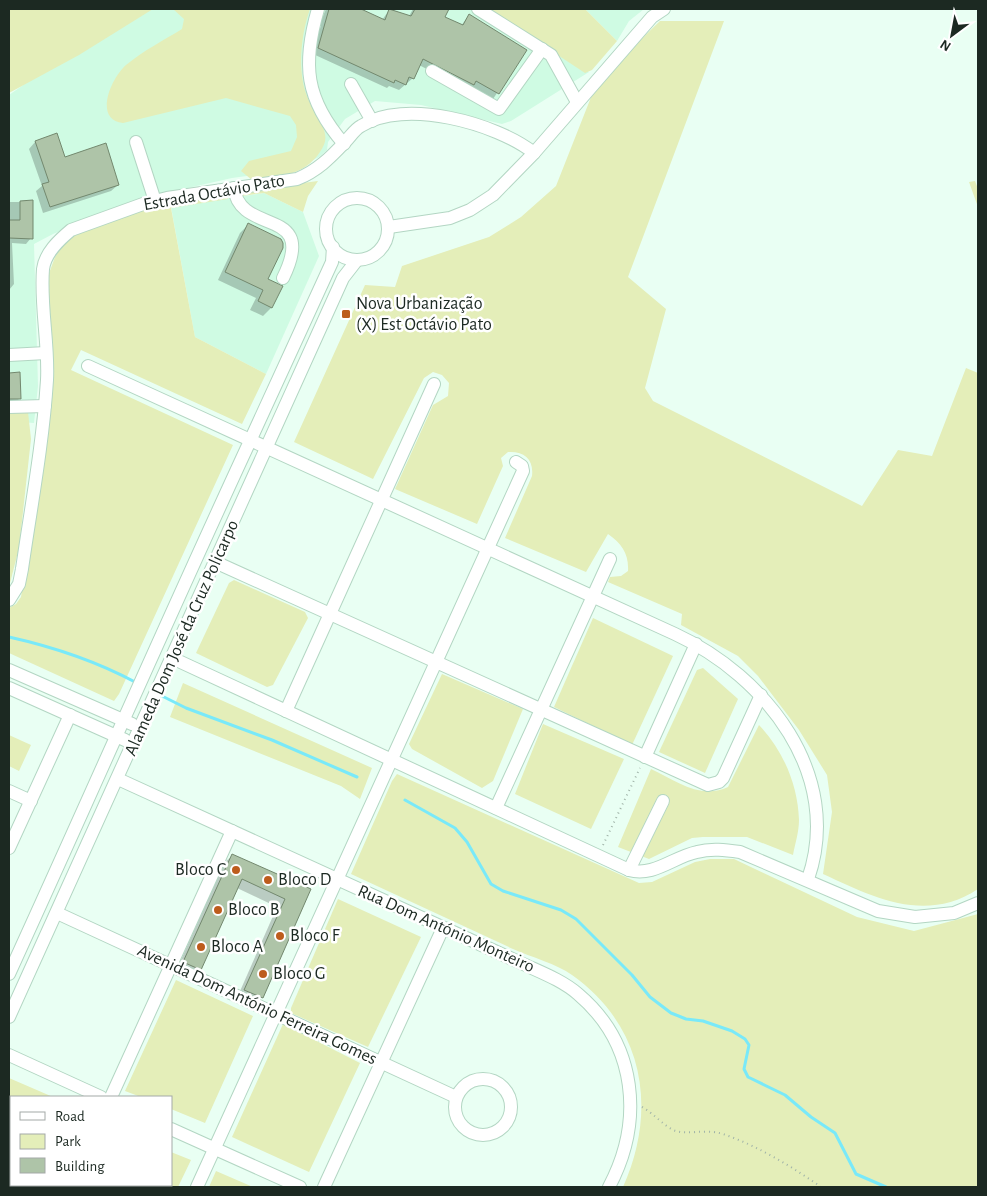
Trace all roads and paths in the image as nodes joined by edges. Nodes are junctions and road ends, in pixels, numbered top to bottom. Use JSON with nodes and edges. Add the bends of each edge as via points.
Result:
{"nodes":[{"id":1,"x":318,"y":9,"type":"edge"},
{"id":2,"x":478,"y":9,"type":"edge"},
{"id":3,"x":661,"y":9,"type":"edge"},
{"id":4,"x":542,"y":49,"type":"junction"},
{"id":5,"x":432,"y":71,"type":"dead end"},
{"id":6,"x":351,"y":84,"type":"dead end"},
{"id":7,"x":577,"y":102,"type":"junction"},
{"id":8,"x":372,"y":121,"type":"junction"},
{"id":9,"x":136,"y":142,"type":"dead end"},
{"id":10,"x":344,"y":144,"type":"junction"},
{"id":11,"x":534,"y":153,"type":"junction"},
{"id":12,"x":234,"y":188,"type":"junction"},
{"id":13,"x":155,"y":201,"type":"junction"},
{"id":14,"x":389,"y":227,"type":"junction"},
{"id":15,"x":332,"y":247,"type":"junction"},
{"id":16,"x":357,"y":260,"type":"junction"},
{"id":17,"x":283,"y":278,"type":"dead end"},
{"id":18,"x":46,"y":352,"type":"junction"},
{"id":19,"x":9,"y":355,"type":"edge"},
{"id":20,"x":88,"y":366,"type":"dead end"},
{"id":21,"x":434,"y":384,"type":"dead end"},
{"id":22,"x":45,"y":406,"type":"junction"},
{"id":23,"x":9,"y":407,"type":"edge"},
{"id":24,"x":250,"y":440,"type":"junction"},
{"id":25,"x":267,"y":447,"type":"junction"},
{"id":26,"x":516,"y":462,"type":"dead end"},
{"id":27,"x":383,"y":499,"type":"junction"},
{"id":28,"x":488,"y":548,"type":"junction"},
{"id":29,"x":610,"y":559,"type":"dead end"},
{"id":30,"x":215,"y":562,"type":"junction"},
{"id":31,"x":592,"y":596,"type":"junction"},
{"id":32,"x":9,"y":600,"type":"edge"},
{"id":33,"x":331,"y":614,"type":"junction"},
{"id":34,"x":696,"y":644,"type":"junction"},
{"id":35,"x":172,"y":658,"type":"junction"},
{"id":36,"x":436,"y":661,"type":"junction"},
{"id":37,"x":9,"y":670,"type":"edge"},
{"id":38,"x":9,"y":688,"type":"edge"},
{"id":39,"x":761,"y":695,"type":"junction"},
{"id":40,"x":541,"y":709,"type":"junction"},
{"id":41,"x":286,"y":711,"type":"junction"},
{"id":42,"x":70,"y":715,"type":"junction"},
{"id":43,"x":125,"y":721,"type":"junction"},
{"id":44,"x":141,"y":728,"type":"junction"},
{"id":45,"x":118,"y":737,"type":"junction"},
{"id":46,"x":134,"y":744,"type":"junction"},
{"id":47,"x":645,"y":757,"type":"junction"},
{"id":48,"x":391,"y":760,"type":"junction"},
{"id":49,"x":118,"y":779,"type":"junction"},
{"id":50,"x":9,"y":791,"type":"edge"},
{"id":51,"x":31,"y":801,"type":"junction"},
{"id":52,"x":662,"y":801,"type":"dead end"},
{"id":53,"x":496,"y":808,"type":"junction"},
{"id":54,"x":232,"y":831,"type":"junction"},
{"id":55,"x":9,"y":848,"type":"edge"},
{"id":56,"x":598,"y":856,"type":"junction"},
{"id":57,"x":628,"y":870,"type":"junction"},
{"id":58,"x":337,"y":879,"type":"junction"},
{"id":59,"x":808,"y":879,"type":"junction"},
{"id":60,"x":978,"y":903,"type":"edge"},
{"id":61,"x":57,"y":913,"type":"junction"},
{"id":62,"x":443,"y":928,"type":"junction"},
{"id":63,"x":171,"y":966,"type":"junction"},
{"id":64,"x":9,"y":974,"type":"edge"},
{"id":65,"x":276,"y":1014,"type":"junction"},
{"id":66,"x":9,"y":1018,"type":"edge"},
{"id":67,"x":9,"y":1055,"type":"edge"},
{"id":68,"x":380,"y":1062,"type":"junction"},
{"id":69,"x":99,"y":1096,"type":"edge"},
{"id":70,"x":111,"y":1096,"type":"edge"},
{"id":71,"x":456,"y":1097,"type":"junction"},
{"id":72,"x":630,"y":1102,"type":"junction"},
{"id":73,"x":172,"y":1129,"type":"edge"},
{"id":74,"x":214,"y":1149,"type":"junction"},
{"id":75,"x":197,"y":1187,"type":"edge"},
{"id":76,"x":300,"y":1187,"type":"edge"},
{"id":77,"x":324,"y":1187,"type":"edge"},
{"id":78,"x":609,"y":1187,"type":"edge"},
{"id":79,"x":821,"y":1187,"type":"edge"}],
"edges":[{"from":1,"to":10,"type":"street","via":[[309,39],[311,86],[330,127]]},
{"from":2,"to":4,"type":"street"},
{"from":3,"to":7,"type":"street"},
{"from":4,"to":5,"type":"street","via":[[499,109]]},
{"from":4,"to":7,"type":"street","via":[[554,59]]},
{"from":6,"to":8,"type":"street"},
{"from":7,"to":11,"type":"street"},
{"from":8,"to":10,"type":"street","name":"Estrada Octávio Pato","via":[[360,126]]},
{"from":8,"to":11,"type":"street","name":"Estrada Octávio Pato","via":[[390,114],[437,115],[513,138]]},
{"from":9,"to":13,"type":"street"},
{"from":10,"to":12,"type":"street","name":"Estrada Octávio Pato","via":[[315,171],[297,180]]},
{"from":11,"to":14,"type":"street","via":[[493,195],[470,210],[430,223]]},
{"from":12,"to":13,"type":"street","name":"Estrada Octávio Pato"},
{"from":12,"to":17,"type":"street","via":[[235,198],[242,209],[281,228],[293,243],[294,253]]},
{"from":13,"to":18,"type":"street","name":"Estrada Octávio Pato","via":[[72,230],[56,243],[44,269]]},
{"from":14,"to":15,"type":"street","via":[[385,213],[375,203],[363,198],[349,198],[336,205],[329,216],[327,236]]},
{"from":14,"to":16,"type":"street","via":[[383,248],[371,257]]},
{"from":15,"to":16,"type":"street","via":[[343,256]]},
{"from":15,"to":24,"type":"street","name":"Alameda Dom José da Cruz Policarpo","via":[[332,262]]},
{"from":16,"to":25,"type":"street","name":"Alameda Dom José da Cruz Policarpo","via":[[344,278]]},
{"from":18,"to":19,"type":"street"},
{"from":18,"to":22,"type":"street","name":"Estrada Octávio Pato"},
{"from":20,"to":24,"type":"street"},
{"from":21,"to":27,"type":"street"},
{"from":22,"to":23,"type":"street"},
{"from":22,"to":32,"type":"street","name":"Estrada Octávio Pato","via":[[22,569],[19,584]]},
{"from":24,"to":25,"type":"street"},
{"from":24,"to":43,"type":"street","name":"Alameda Dom José da Cruz Policarpo"},
{"from":25,"to":27,"type":"street"},
{"from":25,"to":30,"type":"street","name":"Alameda Dom José da Cruz Policarpo"},
{"from":26,"to":28,"type":"street","via":[[523,471]]},
{"from":27,"to":28,"type":"street"},
{"from":27,"to":33,"type":"street"},
{"from":28,"to":31,"type":"street"},
{"from":28,"to":36,"type":"street"},
{"from":29,"to":31,"type":"street"},
{"from":30,"to":33,"type":"street"},
{"from":30,"to":35,"type":"street","name":"Alameda Dom José da Cruz Policarpo"},
{"from":31,"to":34,"type":"street"},
{"from":31,"to":40,"type":"street"},
{"from":33,"to":36,"type":"street"},
{"from":33,"to":41,"type":"street"},
{"from":34,"to":39,"type":"street"},
{"from":34,"to":47,"type":"street"},
{"from":35,"to":41,"type":"street"},
{"from":35,"to":44,"type":"street","name":"Alameda Dom José da Cruz Policarpo"},
{"from":36,"to":40,"type":"street"},
{"from":36,"to":48,"type":"street"},
{"from":37,"to":43,"type":"street"},
{"from":38,"to":42,"type":"street"},
{"from":39,"to":47,"type":"street","via":[[719,782],[708,785]]},
{"from":39,"to":59,"type":"street","via":[[792,738],[811,779],[816,802],[817,838]]},
{"from":40,"to":47,"type":"street"},
{"from":40,"to":53,"type":"street"},
{"from":41,"to":48,"type":"street"},
{"from":42,"to":45,"type":"street"},
{"from":42,"to":51,"type":"street"},
{"from":43,"to":44,"type":"street"},
{"from":43,"to":45,"type":"street","name":"Alameda Dom José da Cruz Policarpo"},
{"from":44,"to":46,"type":"street","name":"Alameda Dom José da Cruz Policarpo"},
{"from":45,"to":46,"type":"street"},
{"from":45,"to":64,"type":"street","name":"Alameda Dom José da Cruz Policarpo"},
{"from":46,"to":49,"type":"street","name":"Alameda Dom José da Cruz Policarpo"},
{"from":47,"to":56,"type":"path"},
{"from":48,"to":53,"type":"street"},
{"from":48,"to":58,"type":"street"},
{"from":49,"to":54,"type":"street","name":"Rua Dom António Monteiro"},
{"from":49,"to":61,"type":"street","name":"Alameda Dom José da Cruz Policarpo"},
{"from":50,"to":51,"type":"street"},
{"from":51,"to":55,"type":"street"},
{"from":52,"to":57,"type":"street"},
{"from":53,"to":56,"type":"street"},
{"from":54,"to":58,"type":"street","name":"Rua Dom António Monteiro"},
{"from":54,"to":63,"type":"street"},
{"from":56,"to":57,"type":"street"},
{"from":57,"to":59,"type":"street","via":[[646,873],[698,851],[722,850],[740,852]]},
{"from":58,"to":62,"type":"street","name":"Rua Dom António Monteiro"},
{"from":58,"to":65,"type":"street"},
{"from":59,"to":60,"type":"street","via":[[878,911],[915,917],[954,913]]},
{"from":61,"to":63,"type":"street","name":"Avenida Dom António Ferreira Gomes"},
{"from":61,"to":66,"type":"street","name":"Alameda Dom José da Cruz Policarpo"},
{"from":62,"to":68,"type":"street"},
{"from":62,"to":72,"type":"street","name":"Rua Dom António Monteiro","via":[[556,979],[585,1001],[606,1025],[624,1063]]},
{"from":63,"to":65,"type":"street","name":"Avenida Dom António Ferreira Gomes"},
{"from":63,"to":70,"type":"street"},
{"from":65,"to":68,"type":"street","name":"Avenida Dom António Ferreira Gomes"},
{"from":65,"to":74,"type":"street"},
{"from":67,"to":69,"type":"street"},
{"from":68,"to":71,"type":"street","name":"Avenida Dom António Ferreira Gomes"},
{"from":68,"to":77,"type":"street"},
{"from":71,"to":71,"type":"street","via":[[456,1116],[468,1131],[486,1136],[503,1127],[508,1120],[511,1110],[507,1093],[493,1082],[476,1080]]},
{"from":72,"to":78,"type":"street","name":"Rua Dom António Monteiro","via":[[626,1147]]},
{"from":72,"to":79,"type":"path","via":[[673,1130],[686,1133],[705,1130],[773,1155]]},
{"from":73,"to":74,"type":"street"},
{"from":74,"to":75,"type":"street"},
{"from":74,"to":76,"type":"street"}]}
